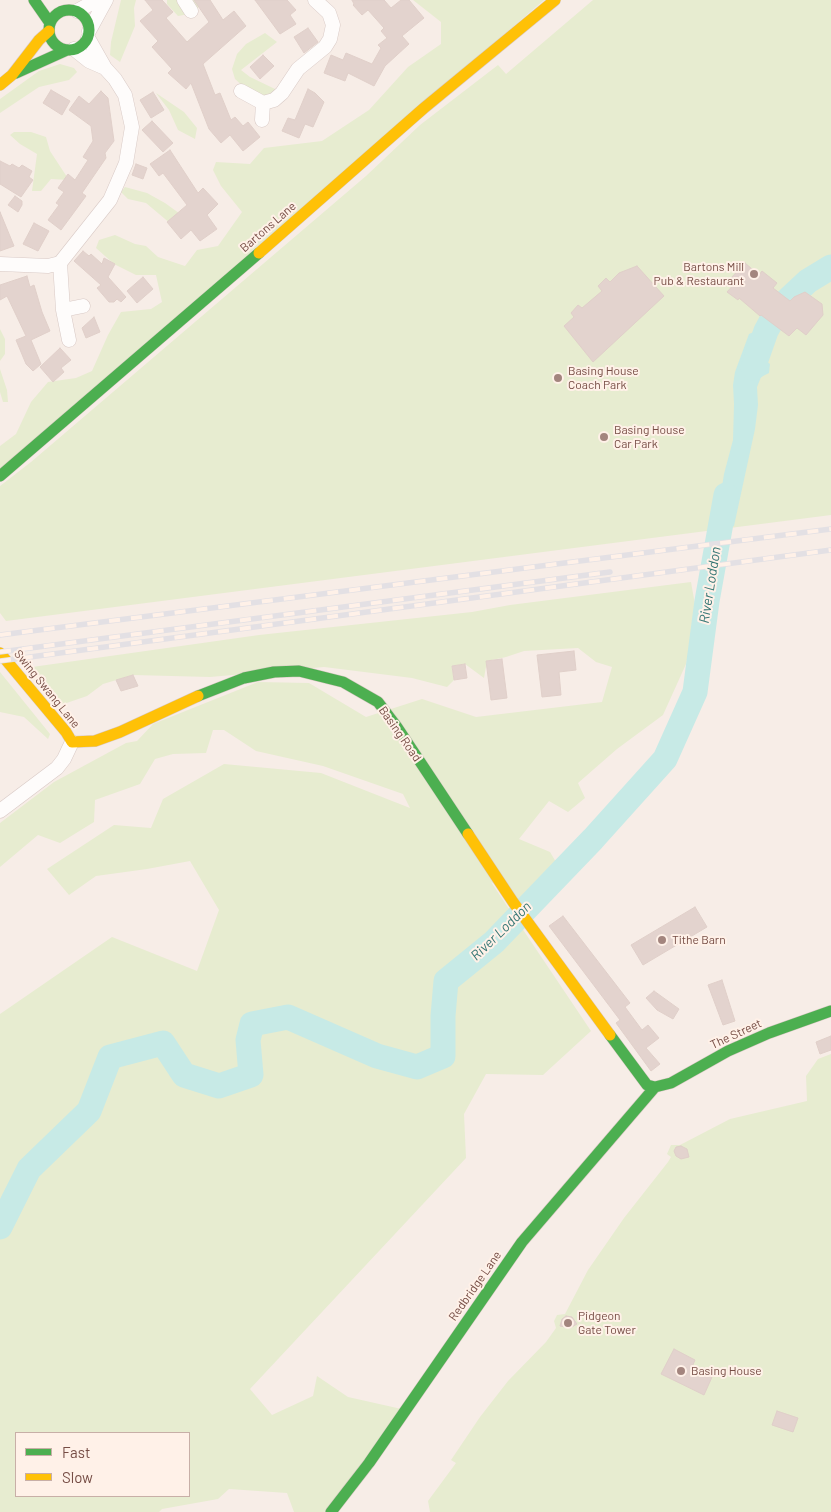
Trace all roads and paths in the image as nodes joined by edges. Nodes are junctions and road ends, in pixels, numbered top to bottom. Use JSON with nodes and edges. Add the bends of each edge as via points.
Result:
{"nodes":[{"id":1,"x":34,"y":0,"type":"edge"},
{"id":2,"x":52,"y":0,"type":"edge"},
{"id":3,"x":97,"y":0,"type":"edge"},
{"id":4,"x":106,"y":0,"type":"edge"},
{"id":5,"x":314,"y":0,"type":"edge"},
{"id":6,"x":555,"y":0,"type":"edge"},
{"id":7,"x":71,"y":11,"type":"junction"},
{"id":8,"x":49,"y":27,"type":"junction"},
{"id":9,"x":89,"y":34,"type":"junction"},
{"id":10,"x":70,"y":50,"type":"junction"},
{"id":11,"x":105,"y":68,"type":"junction"},
{"id":12,"x":12,"y":75,"type":"junction"},
{"id":13,"x":0,"y":85,"type":"edge"},
{"id":14,"x":241,"y":91,"type":"dead end"},
{"id":15,"x":263,"y":103,"type":"junction"},
{"id":16,"x":262,"y":120,"type":"dead end"},
{"id":17,"x":60,"y":263,"type":"junction"},
{"id":18,"x":0,"y":264,"type":"edge"},
{"id":19,"x":83,"y":306,"type":"dead end"},
{"id":20,"x":63,"y":310,"type":"junction"},
{"id":21,"x":69,"y":340,"type":"dead end"},
{"id":22,"x":0,"y":476,"type":"edge"},
{"id":23,"x":0,"y":653,"type":"edge"},
{"id":24,"x":72,"y":742,"type":"junction"},
{"id":25,"x":0,"y":811,"type":"edge"},
{"id":26,"x":831,"y":1011,"type":"edge"},
{"id":27,"x":655,"y":1087,"type":"junction"},
{"id":28,"x":331,"y":1512,"type":"edge"}],
"edges":[{"from":1,"to":8,"type":"street"},
{"from":2,"to":7,"type":"street"},
{"from":3,"to":7,"type":"street"},
{"from":4,"to":9,"type":"street"},
{"from":5,"to":15,"type":"street","via":[[329,13],[332,25],[330,39],[325,48],[298,69],[282,93]]},
{"from":6,"to":22,"type":"street","name":"Bartons Lane","via":[[424,108]]},
{"from":7,"to":8,"type":"street","via":[[55,15]]},
{"from":7,"to":9,"type":"street","via":[[86,19]]},
{"from":8,"to":10,"type":"street","via":[[55,43]]},
{"from":8,"to":12,"type":"street"},
{"from":9,"to":10,"type":"street","via":[[82,46]]},
{"from":9,"to":11,"type":"street"},
{"from":10,"to":11,"type":"street"},
{"from":10,"to":12,"type":"street"},
{"from":11,"to":17,"type":"street","via":[[120,85],[131,116],[126,163],[110,200]]},
{"from":12,"to":13,"type":"street"},
{"from":14,"to":15,"type":"street"},
{"from":15,"to":16,"type":"street"},
{"from":17,"to":18,"type":"street","via":[[48,266]]},
{"from":17,"to":20,"type":"street"},
{"from":19,"to":20,"type":"street"},
{"from":20,"to":21,"type":"street"},
{"from":23,"to":24,"type":"street","name":"Swing Swang Lane"},
{"from":24,"to":25,"type":"street","via":[[57,768]]},
{"from":24,"to":27,"type":"street","name":"Basing Road","via":[[95,741],[244,678],[274,672],[300,671],[343,682],[378,702],[530,926],[642,1080]]},
{"from":26,"to":27,"type":"street","name":"The Street","via":[[769,1033],[728,1051],[671,1083]]},
{"from":27,"to":28,"type":"street","name":"Redbridge Lane","via":[[522,1242],[369,1463]]}]}
